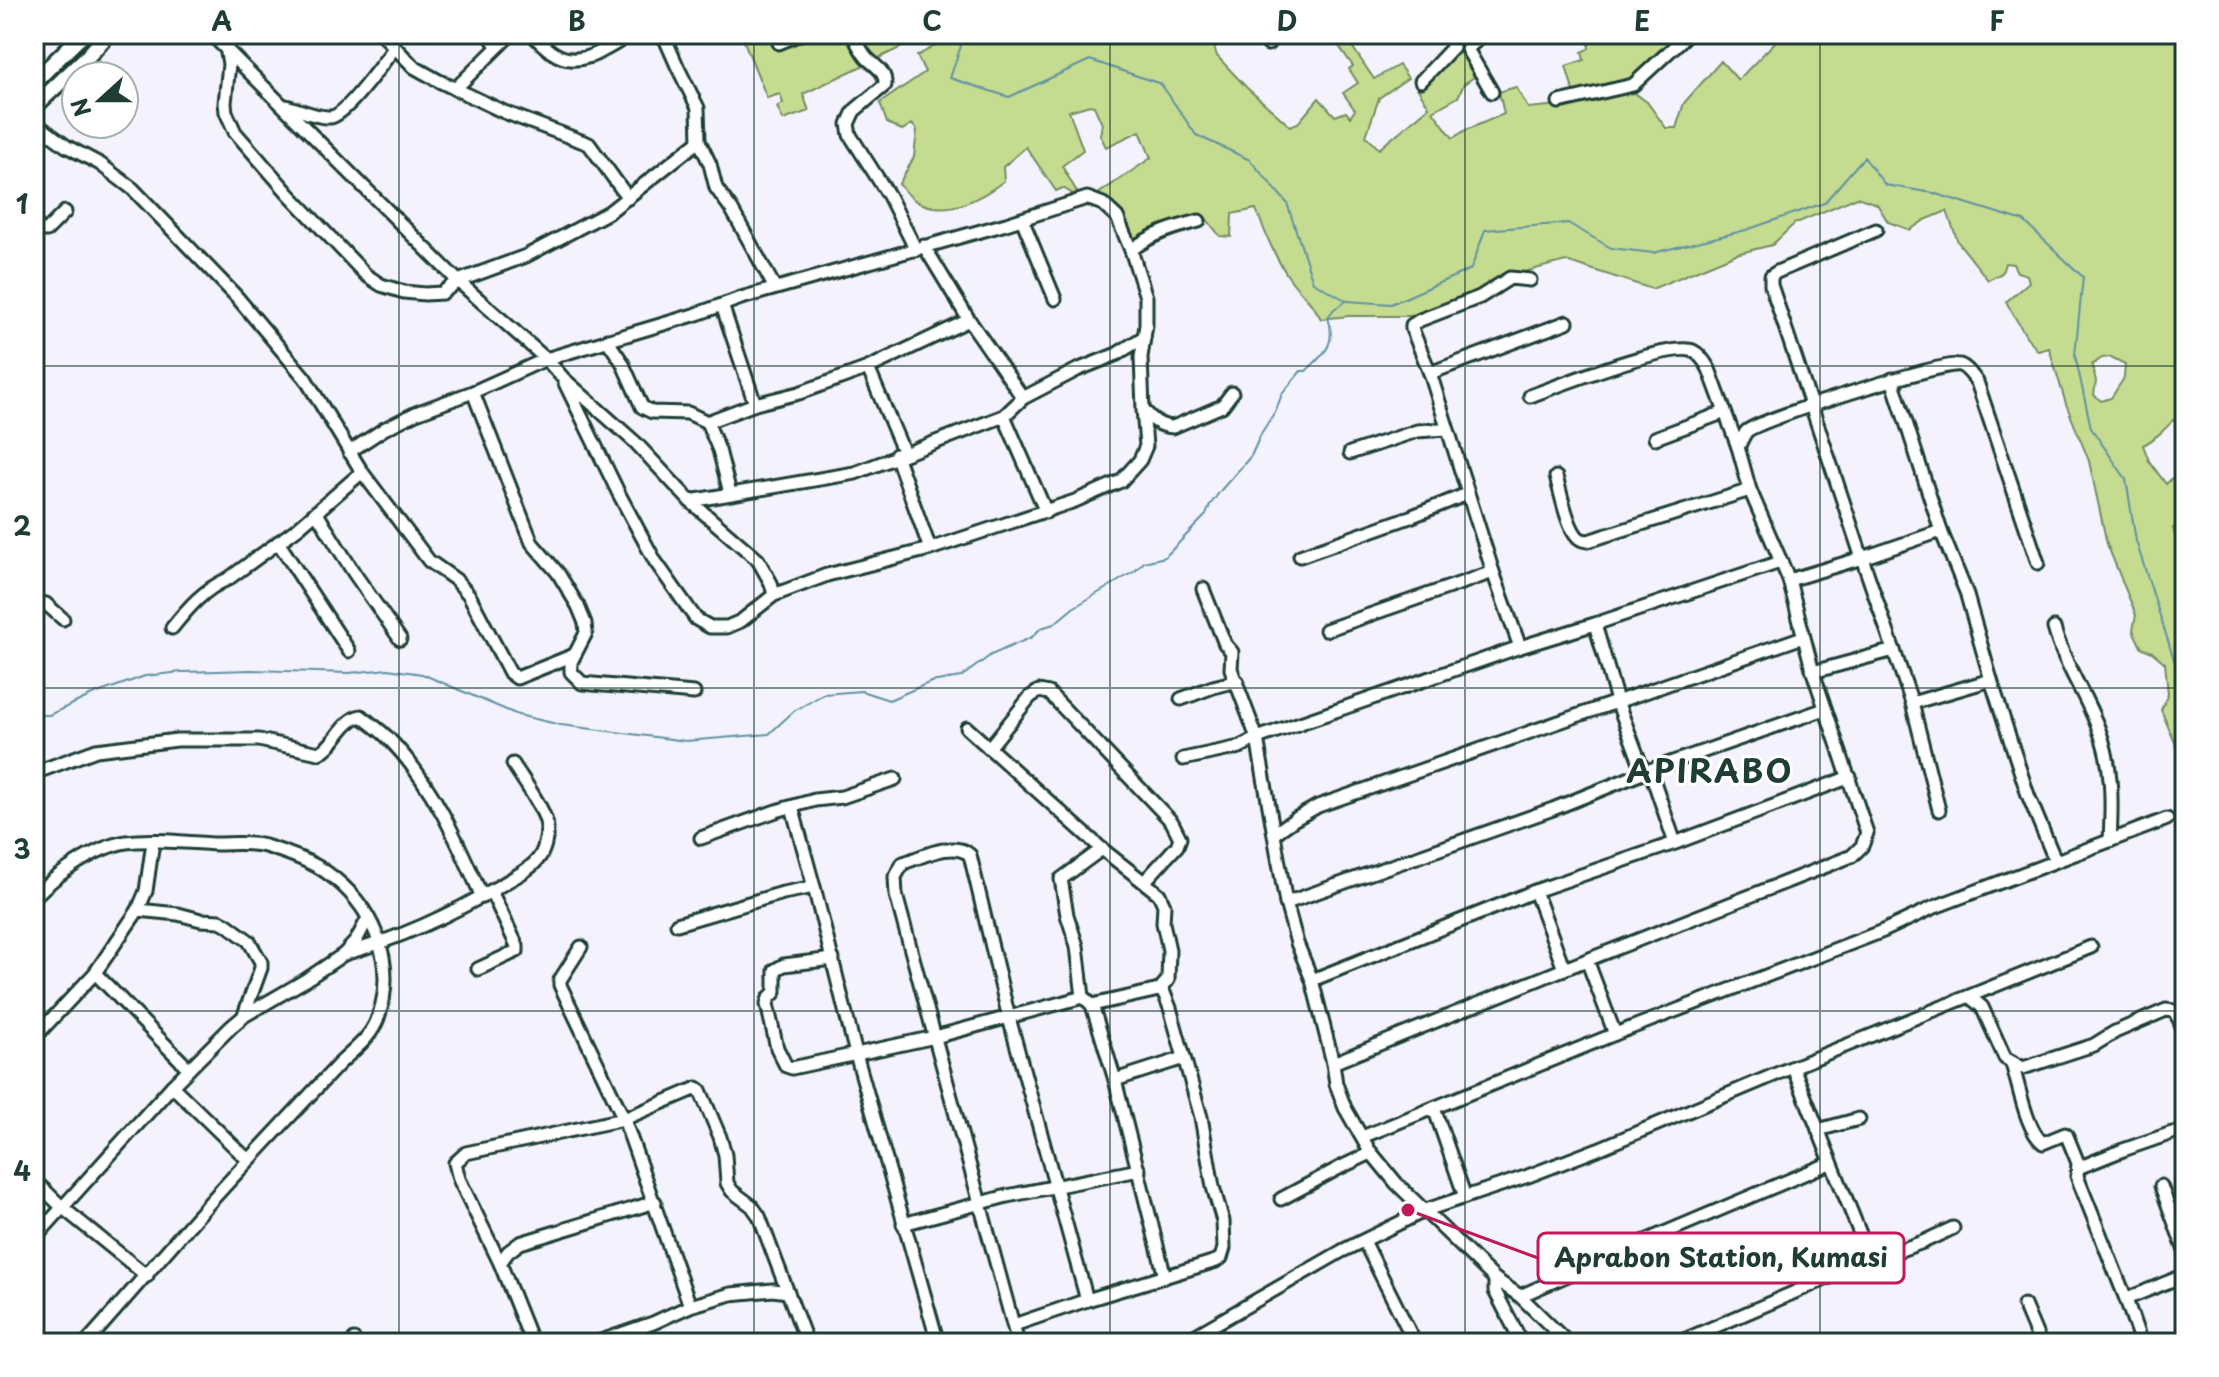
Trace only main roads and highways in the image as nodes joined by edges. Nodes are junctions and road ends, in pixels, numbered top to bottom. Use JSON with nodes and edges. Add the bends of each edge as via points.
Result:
{"nodes":[{"id":1,"x":83,"y":34,"type":"edge"},
{"id":2,"x":108,"y":34,"type":"edge"},
{"id":3,"x":34,"y":82,"type":"edge"},
{"id":4,"x":34,"y":107,"type":"edge"}],
"edges":[{"from":1,"to":3,"type":"main road"},
{"from":2,"to":4,"type":"main road"}]}
